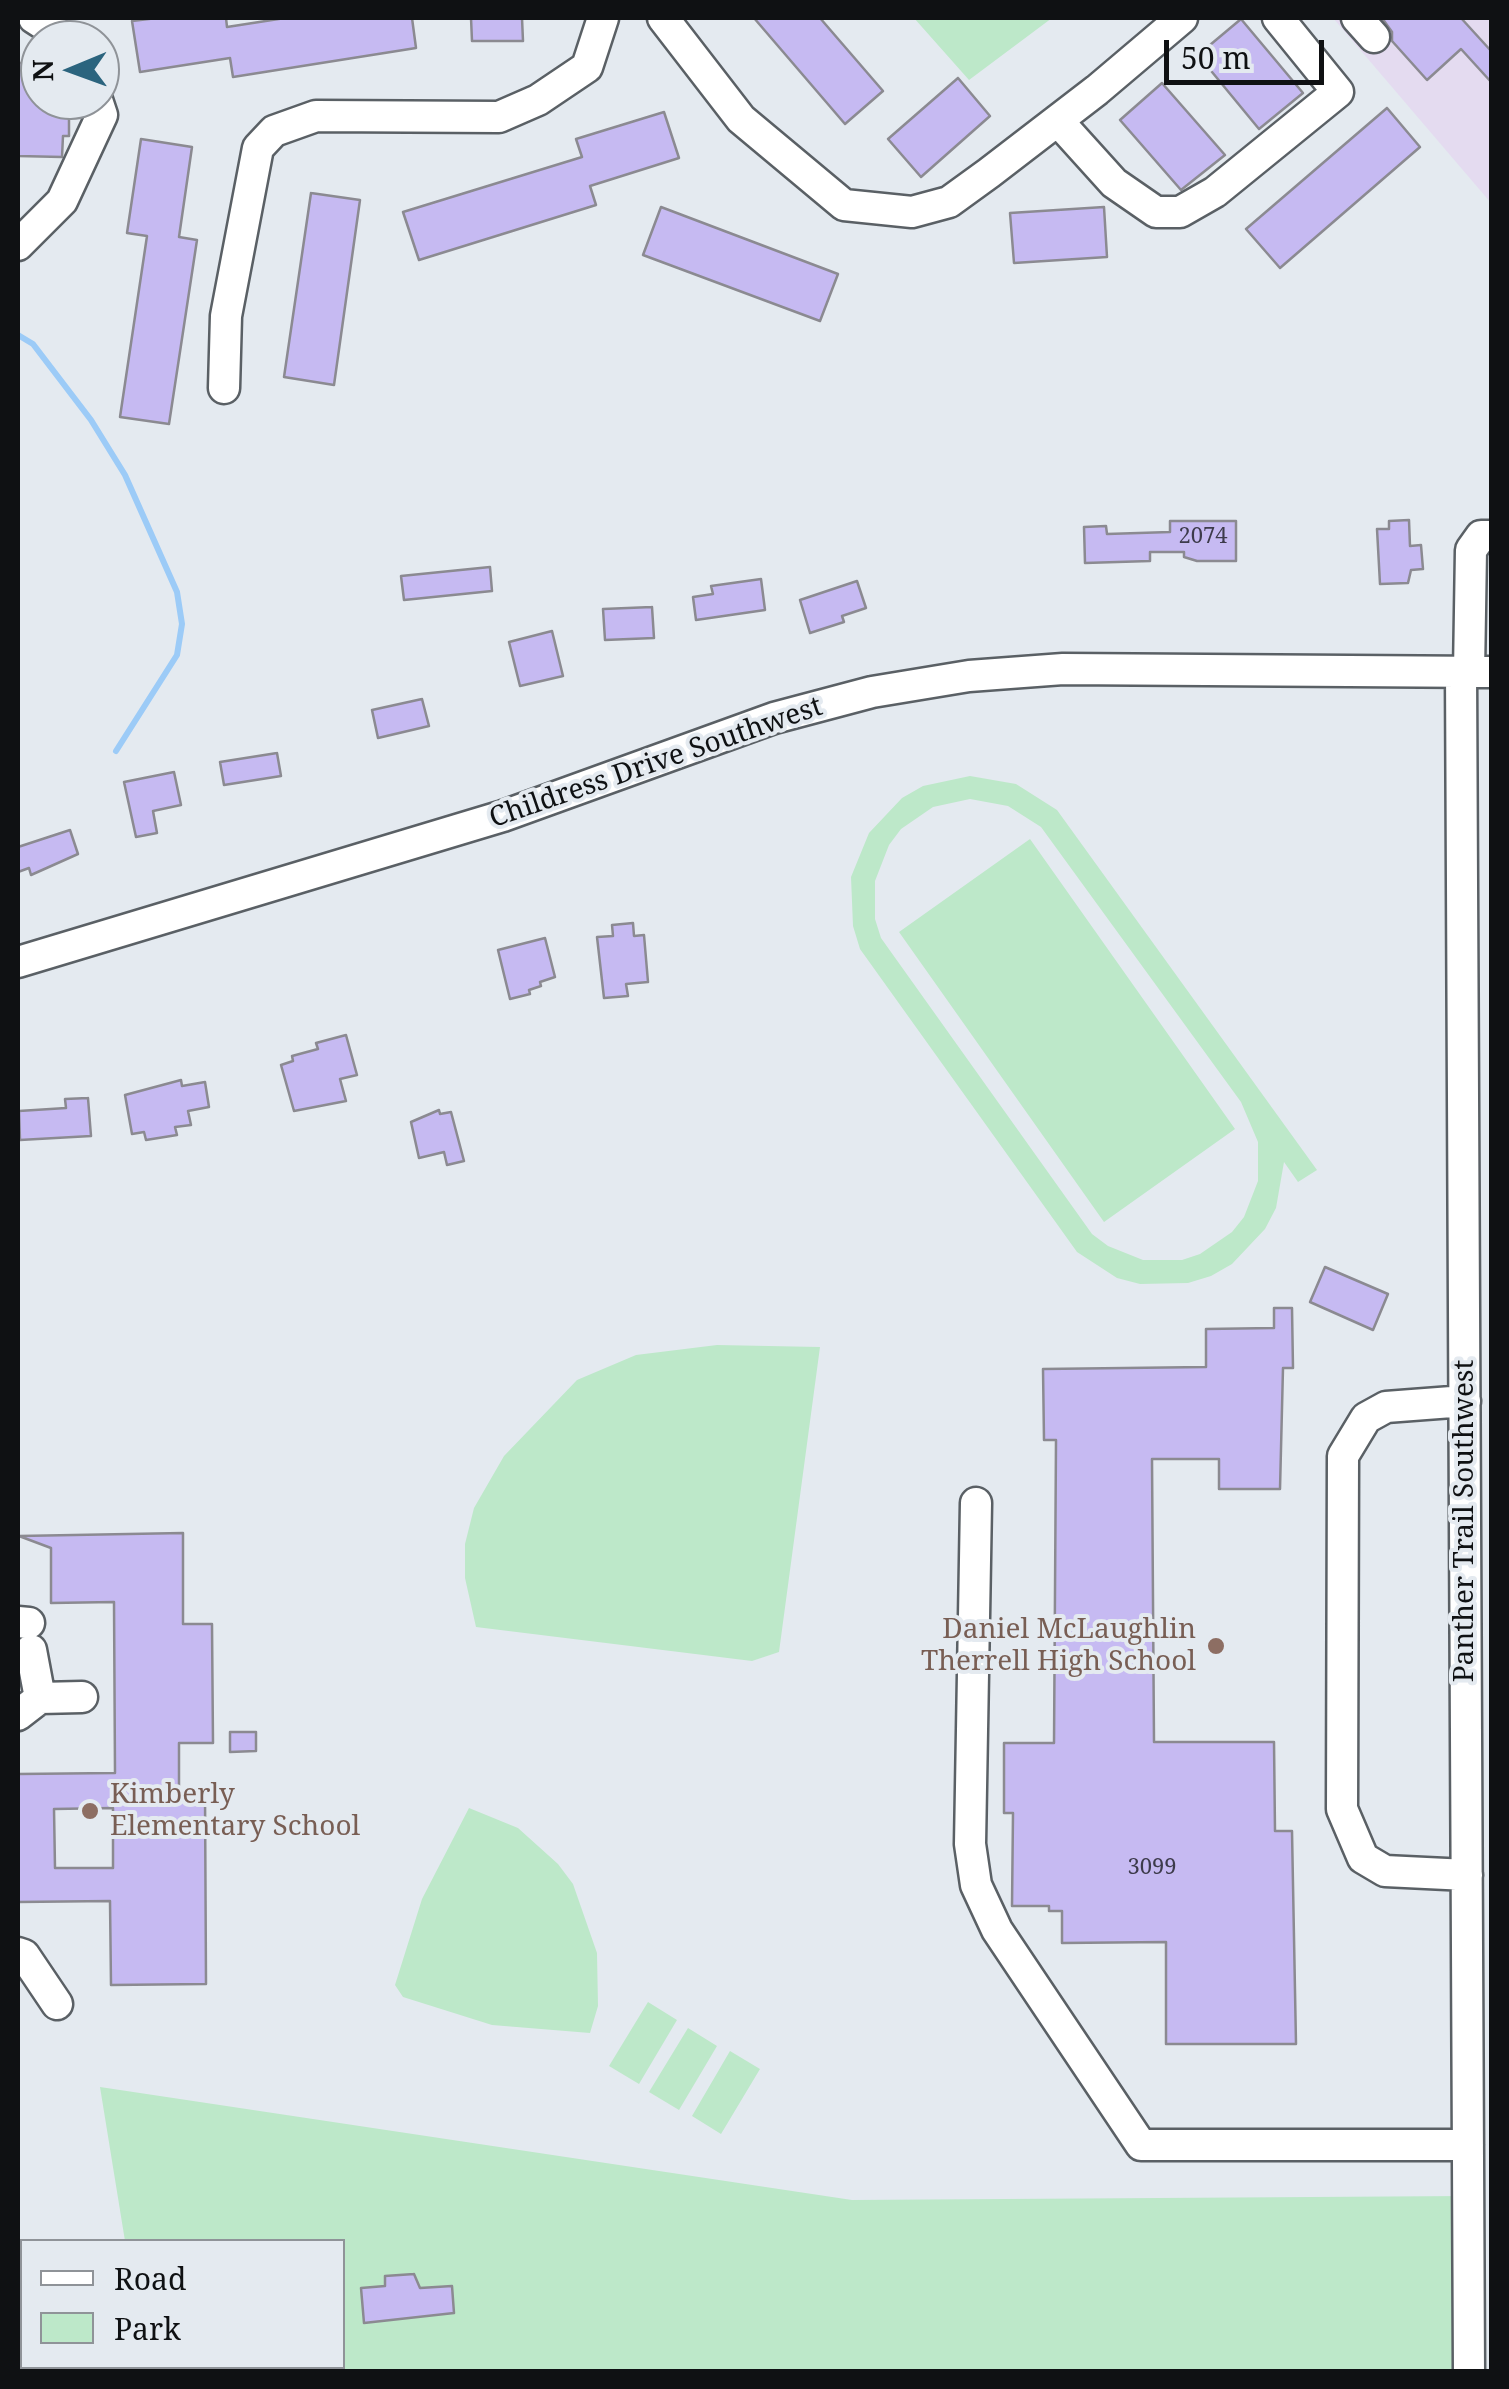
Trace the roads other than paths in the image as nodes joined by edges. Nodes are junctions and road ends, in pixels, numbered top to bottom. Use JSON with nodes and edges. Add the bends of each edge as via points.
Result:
{"nodes":[{"id":1,"x":602,"y":18,"type":"edge"},
{"id":2,"x":663,"y":18,"type":"edge"},
{"id":3,"x":1182,"y":18,"type":"edge"},
{"id":4,"x":1278,"y":18,"type":"edge"},
{"id":5,"x":100,"y":120,"type":"edge"},
{"id":6,"x":1058,"y":120,"type":"junction"},
{"id":7,"x":18,"y":245,"type":"edge"},
{"id":8,"x":224,"y":388,"type":"dead end"},
{"id":9,"x":1492,"y":536,"type":"edge"},
{"id":10,"x":1474,"y":672,"type":"edge"},
{"id":11,"x":18,"y":962,"type":"edge"},
{"id":12,"x":1464,"y":1401,"type":"junction"},
{"id":13,"x":976,"y":1504,"type":"dead end"},
{"id":14,"x":26,"y":1632,"type":"edge"},
{"id":15,"x":82,"y":1696,"type":"dead end"},
{"id":16,"x":29,"y":1707,"type":"edge"},
{"id":17,"x":1467,"y":1875,"type":"junction"},
{"id":18,"x":18,"y":1953,"type":"edge"},
{"id":19,"x":56,"y":2004,"type":"dead end"},
{"id":20,"x":1476,"y":2160,"type":"edge"},
{"id":21,"x":1469,"y":2372,"type":"edge"}],
"edges":[{"from":1,"to":8,"type":"street","via":[[587,67],[498,117],[316,116],[274,131],[258,148],[226,316]]},
{"from":2,"to":6,"type":"street","via":[[741,119],[844,205],[912,212],[949,202]]},
{"from":3,"to":6,"type":"street"},
{"from":4,"to":6,"type":"street","via":[[1338,92],[1216,192],[1180,212],[1156,212],[1114,183]]},
{"from":5,"to":7,"type":"street","via":[[62,202]]},
{"from":9,"to":10,"type":"street","name":"Panther Trail Southwest","via":[[1481,536],[1471,550]]},
{"from":10,"to":11,"type":"street","name":"Childress Drive Southwest","via":[[1062,669],[872,692],[774,718],[502,816]]},
{"from":10,"to":12,"type":"street","name":"Panther Trail Southwest"},
{"from":12,"to":17,"type":"street","name":"Panther Trail Southwest"},
{"from":12,"to":17,"type":"street","via":[[1386,1406],[1366,1418],[1344,1456],[1342,1809],[1363,1858],[1385,1871]]},
{"from":13,"to":20,"type":"street","via":[[970,1844],[976,1886],[997,1930],[1141,2145]]},
{"from":14,"to":16,"type":"street"},
{"from":15,"to":16,"type":"street"},
{"from":17,"to":20,"type":"street","name":"Panther Trail Southwest"},
{"from":18,"to":19,"type":"street"},
{"from":20,"to":21,"type":"street","name":"Panther Trail Southwest"}]}
